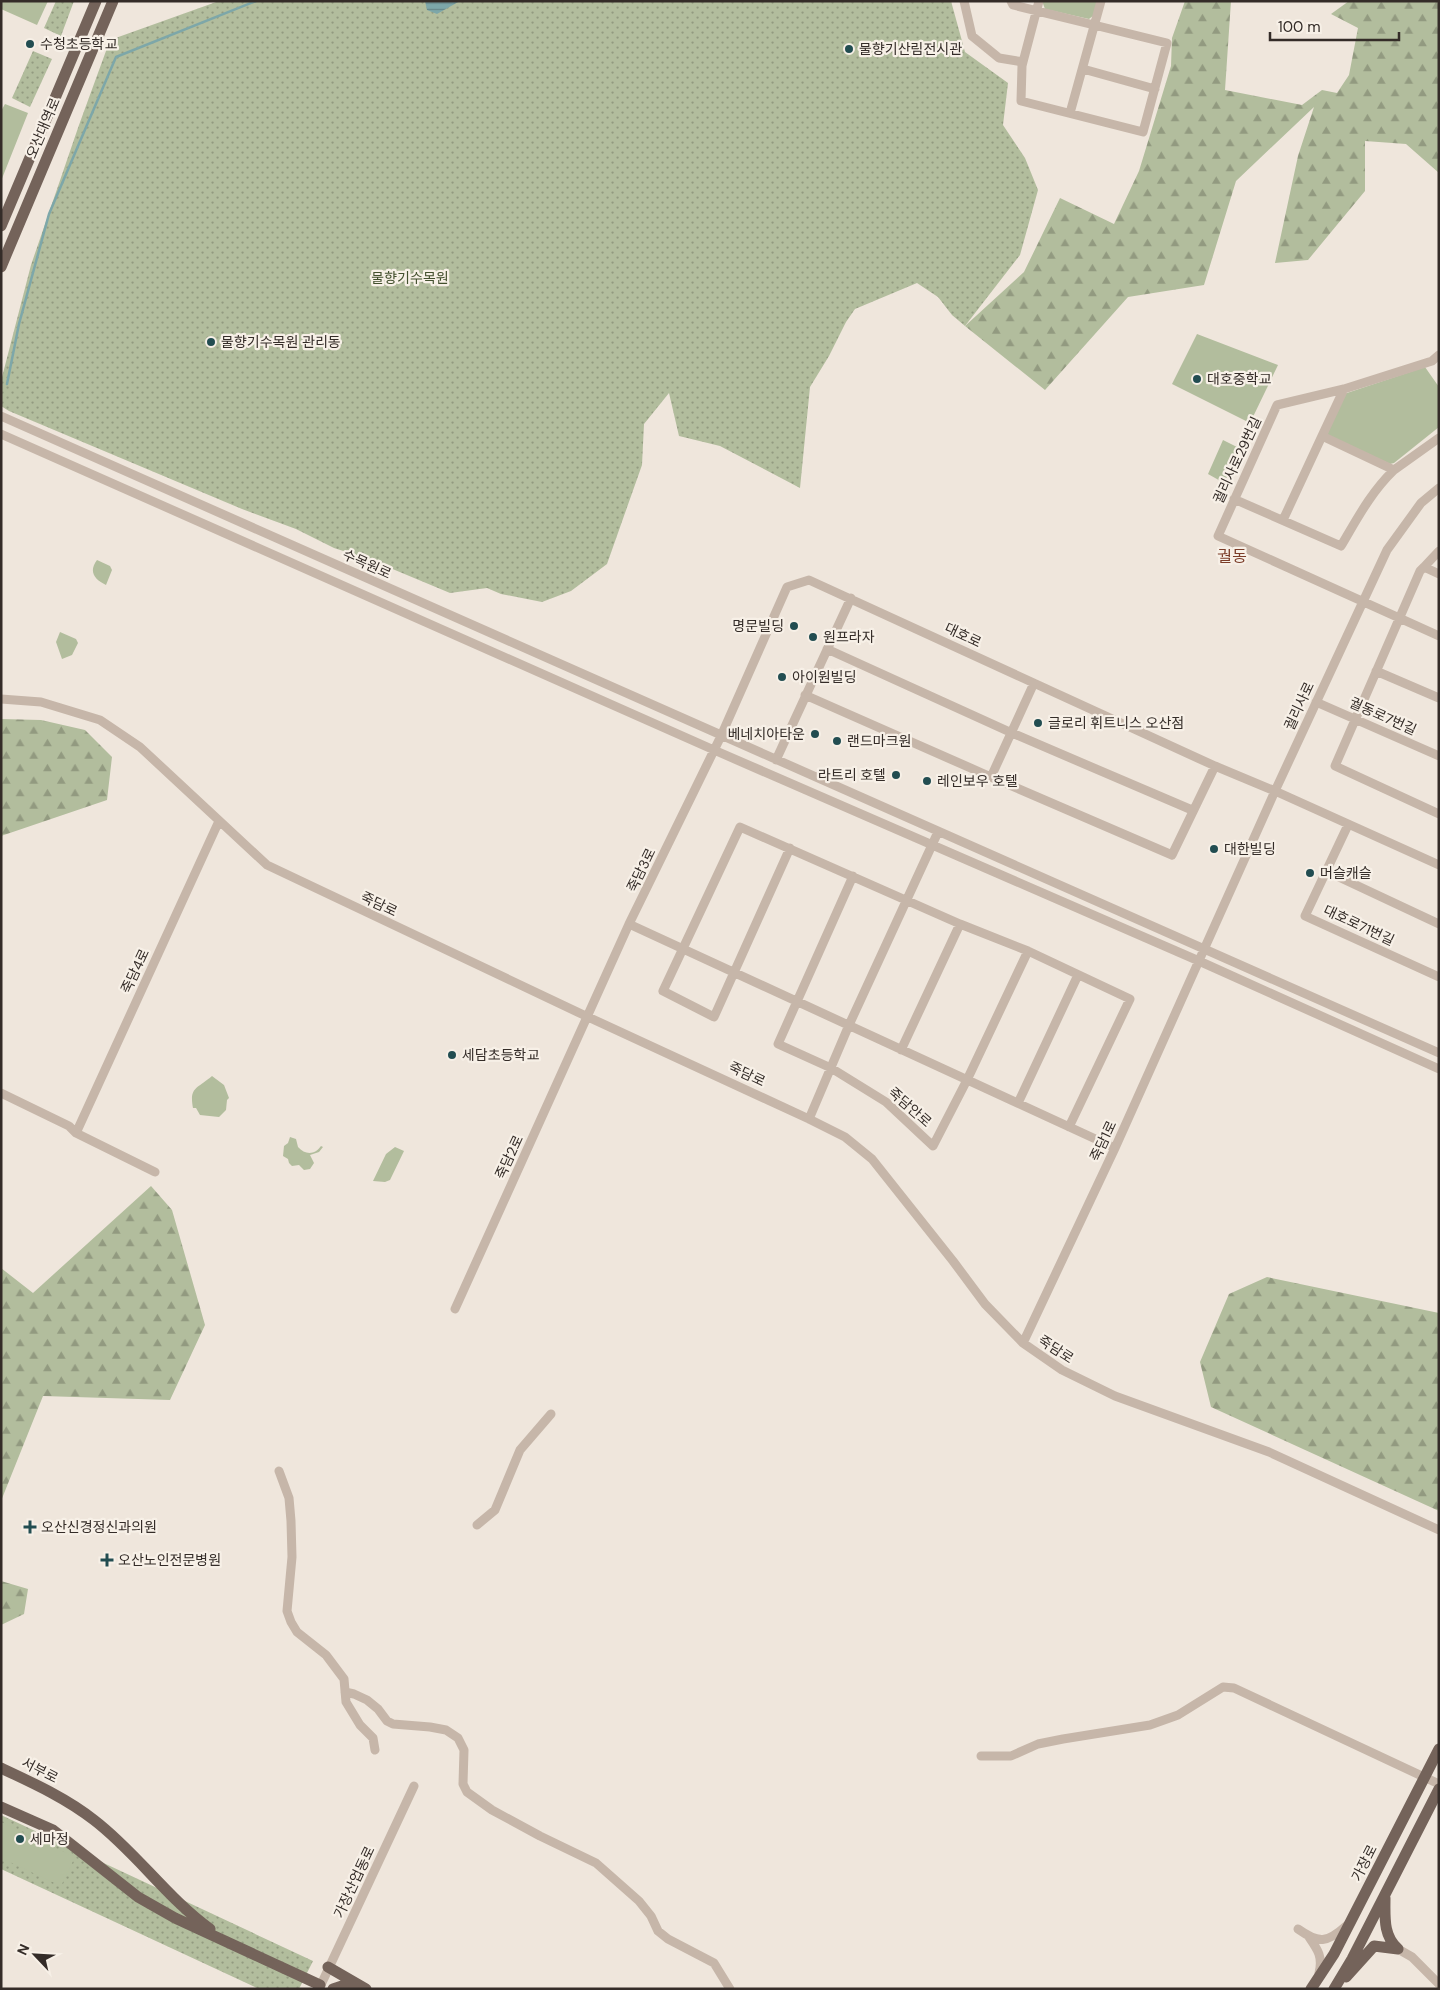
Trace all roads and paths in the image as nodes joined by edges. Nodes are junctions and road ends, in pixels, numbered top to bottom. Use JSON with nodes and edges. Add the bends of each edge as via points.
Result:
{"nodes":[{"id":1,"x":96,"y":1,"type":"edge"},
{"id":2,"x":113,"y":1,"type":"edge"},
{"id":3,"x":964,"y":1,"type":"edge"},
{"id":4,"x":1011,"y":1,"type":"edge"},
{"id":5,"x":1039,"y":1,"type":"edge"},
{"id":6,"x":1101,"y":1,"type":"edge"},
{"id":7,"x":1036,"y":11,"type":"junction"},
{"id":8,"x":1095,"y":25,"type":"junction"},
{"id":9,"x":1023,"y":62,"type":"junction"},
{"id":10,"x":1083,"y":69,"type":"junction"},
{"id":11,"x":1155,"y":88,"type":"junction"},
{"id":12,"x":1070,"y":113,"type":"junction"},
{"id":13,"x":1,"y":226,"type":"edge"},
{"id":14,"x":1,"y":267,"type":"edge"},
{"id":15,"x":1439,"y":355,"type":"edge"},
{"id":16,"x":1344,"y":389,"type":"junction"},
{"id":17,"x":1,"y":416,"type":"edge"},
{"id":18,"x":1,"y":434,"type":"edge"},
{"id":19,"x":1322,"y":436,"type":"junction"},
{"id":20,"x":1439,"y":438,"type":"edge"},
{"id":21,"x":1394,"y":470,"type":"junction"},
{"id":22,"x":1439,"y":488,"type":"edge"},
{"id":23,"x":1234,"y":498,"type":"junction"},
{"id":24,"x":1283,"y":520,"type":"junction"},
{"id":25,"x":1439,"y":551,"type":"edge"},
{"id":26,"x":1424,"y":567,"type":"junction"},
{"id":27,"x":1439,"y":574,"type":"edge"},
{"id":28,"x":851,"y":598,"type":"junction"},
{"id":29,"x":1362,"y":602,"type":"junction"},
{"id":30,"x":1399,"y":619,"type":"junction"},
{"id":31,"x":1439,"y":636,"type":"edge"},
{"id":32,"x":827,"y":649,"type":"junction"},
{"id":33,"x":1376,"y":670,"type":"junction"},
{"id":34,"x":1034,"y":683,"type":"junction"},
{"id":35,"x":805,"y":695,"type":"junction"},
{"id":36,"x":1439,"y":698,"type":"edge"},
{"id":37,"x":1,"y":699,"type":"edge"},
{"id":38,"x":1316,"y":702,"type":"junction"},
{"id":39,"x":1356,"y":719,"type":"junction"},
{"id":40,"x":1012,"y":733,"type":"junction"},
{"id":41,"x":721,"y":736,"type":"junction"},
{"id":42,"x":714,"y":750,"type":"junction"},
{"id":43,"x":1439,"y":756,"type":"edge"},
{"id":44,"x":776,"y":760,"type":"junction"},
{"id":45,"x":1214,"y":766,"type":"junction"},
{"id":46,"x":991,"y":777,"type":"junction"},
{"id":47,"x":1275,"y":791,"type":"junction"},
{"id":48,"x":1192,"y":810,"type":"junction"},
{"id":49,"x":1439,"y":814,"type":"edge"},
{"id":50,"x":219,"y":821,"type":"junction"},
{"id":51,"x":1348,"y":825,"type":"junction"},
{"id":52,"x":938,"y":832,"type":"junction"},
{"id":53,"x":932,"y":845,"type":"junction"},
{"id":54,"x":790,"y":848,"type":"junction"},
{"id":55,"x":1439,"y":866,"type":"edge"},
{"id":56,"x":1326,"y":871,"type":"junction"},
{"id":57,"x":853,"y":876,"type":"junction"},
{"id":58,"x":907,"y":899,"type":"junction"},
{"id":59,"x":629,"y":924,"type":"junction"},
{"id":60,"x":960,"y":924,"type":"junction"},
{"id":61,"x":1439,"y":924,"type":"edge"},
{"id":62,"x":683,"y":949,"type":"junction"},
{"id":63,"x":1205,"y":949,"type":"junction"},
{"id":64,"x":1028,"y":951,"type":"junction"},
{"id":65,"x":1199,"y":961,"type":"junction"},
{"id":66,"x":734,"y":972,"type":"junction"},
{"id":67,"x":1078,"y":975,"type":"junction"},
{"id":68,"x":1439,"y":977,"type":"edge"},
{"id":69,"x":796,"y":1001,"type":"junction"},
{"id":70,"x":588,"y":1017,"type":"junction"},
{"id":71,"x":849,"y":1025,"type":"junction"},
{"id":72,"x":901,"y":1050,"type":"junction"},
{"id":73,"x":1439,"y":1053,"type":"edge"},
{"id":74,"x":831,"y":1068,"type":"junction"},
{"id":75,"x":1439,"y":1069,"type":"edge"},
{"id":76,"x":967,"y":1080,"type":"junction"},
{"id":77,"x":1,"y":1093,"type":"edge"},
{"id":78,"x":1018,"y":1103,"type":"junction"},
{"id":79,"x":810,"y":1119,"type":"junction"},
{"id":80,"x":1069,"y":1127,"type":"junction"},
{"id":81,"x":76,"y":1134,"type":"junction"},
{"id":82,"x":1115,"y":1148,"type":"junction"},
{"id":83,"x":155,"y":1172,"type":"dead end"},
{"id":84,"x":455,"y":1309,"type":"dead end"},
{"id":85,"x":1023,"y":1343,"type":"junction"},
{"id":86,"x":551,"y":1414,"type":"dead end"},
{"id":87,"x":279,"y":1471,"type":"dead end"},
{"id":88,"x":477,"y":1525,"type":"dead end"},
{"id":89,"x":1439,"y":1530,"type":"edge"},
{"id":90,"x":345,"y":1692,"type":"junction"},
{"id":91,"x":1439,"y":1749,"type":"edge"},
{"id":92,"x":375,"y":1750,"type":"dead end"},
{"id":93,"x":981,"y":1756,"type":"dead end"},
{"id":94,"x":1,"y":1768,"type":"edge"},
{"id":95,"x":1425,"y":1778,"type":"junction"},
{"id":96,"x":1439,"y":1784,"type":"edge"},
{"id":97,"x":414,"y":1786,"type":"dead end"},
{"id":98,"x":1439,"y":1789,"type":"edge"},
{"id":99,"x":1,"y":1807,"type":"edge"},
{"id":100,"x":1385,"y":1894,"type":"junction"},
{"id":101,"x":1350,"y":1922,"type":"junction"},
{"id":102,"x":1298,"y":1929,"type":"dead end"},
{"id":103,"x":1309,"y":1937,"type":"junction"},
{"id":104,"x":244,"y":1950,"type":"junction"},
{"id":105,"x":1398,"y":1950,"type":"junction"},
{"id":106,"x":328,"y":1967,"type":"junction"},
{"id":107,"x":1439,"y":1984,"type":"edge"},
{"id":108,"x":320,"y":1987,"type":"edge"},
{"id":109,"x":1312,"y":1988,"type":"edge"},
{"id":110,"x":333,"y":1989,"type":"edge"},
{"id":111,"x":365,"y":1989,"type":"edge"},
{"id":112,"x":730,"y":1989,"type":"edge"},
{"id":113,"x":1335,"y":1989,"type":"edge"}],
"edges":[{"from":1,"to":13,"type":"main road","name":"오산대역로"},
{"from":2,"to":14,"type":"main road","name":"오산대역로"},
{"from":3,"to":9,"type":"street","via":[[972,36],[999,58]]},
{"from":4,"to":7,"type":"street","via":[[1013,6]]},
{"from":5,"to":7,"type":"street"},
{"from":6,"to":8,"type":"street"},
{"from":7,"to":8,"type":"street"},
{"from":7,"to":9,"type":"street"},
{"from":8,"to":10,"type":"street"},
{"from":8,"to":11,"type":"street","via":[[1167,43]]},
{"from":9,"to":12,"type":"street","via":[[1021,101]]},
{"from":10,"to":11,"type":"street"},
{"from":10,"to":12,"type":"street"},
{"from":11,"to":12,"type":"street","via":[[1143,132]]},
{"from":15,"to":16,"type":"street","name":"궐리사로29번길","via":[[1432,361]]},
{"from":16,"to":19,"type":"street"},
{"from":16,"to":23,"type":"street","name":"궐리사로29번길","via":[[1277,405]]},
{"from":17,"to":41,"type":"street","name":"수목원로"},
{"from":18,"to":42,"type":"street"},
{"from":19,"to":21,"type":"street"},
{"from":19,"to":24,"type":"street"},
{"from":20,"to":21,"type":"street"},
{"from":21,"to":24,"type":"street","via":[[1365,504],[1341,546]]},
{"from":22,"to":29,"type":"street","name":"궐리사로","via":[[1421,503],[1402,527]]},
{"from":23,"to":24,"type":"street"},
{"from":23,"to":29,"type":"street","name":"궐리사로29번길","via":[[1218,536]]},
{"from":25,"to":26,"type":"street"},
{"from":26,"to":27,"type":"street"},
{"from":26,"to":30,"type":"street"},
{"from":28,"to":32,"type":"street"},
{"from":28,"to":34,"type":"street","name":"대호로"},
{"from":28,"to":41,"type":"street","name":"대호로","via":[[809,580],[787,587]]},
{"from":29,"to":30,"type":"street"},
{"from":29,"to":38,"type":"street","name":"궐리사로"},
{"from":30,"to":31,"type":"street"},
{"from":30,"to":33,"type":"street"},
{"from":32,"to":35,"type":"street"},
{"from":32,"to":40,"type":"street"},
{"from":33,"to":36,"type":"street"},
{"from":33,"to":39,"type":"street"},
{"from":34,"to":40,"type":"street"},
{"from":34,"to":45,"type":"street","name":"대호로"},
{"from":35,"to":44,"type":"street"},
{"from":35,"to":46,"type":"street"},
{"from":37,"to":50,"type":"street","name":"죽담로","via":[[41,702],[100,720],[140,747]]},
{"from":38,"to":39,"type":"street","name":"궐동로7번길"},
{"from":38,"to":47,"type":"street","name":"궐리사로"},
{"from":39,"to":43,"type":"street","name":"궐동로7번길"},
{"from":39,"to":49,"type":"street","via":[[1335,766]]},
{"from":40,"to":46,"type":"street"},
{"from":40,"to":48,"type":"street"},
{"from":41,"to":42,"type":"street","name":"죽담3로"},
{"from":41,"to":44,"type":"street","name":"수목원로"},
{"from":42,"to":53,"type":"street"},
{"from":42,"to":59,"type":"street","name":"죽담3로"},
{"from":44,"to":52,"type":"street","name":"수목원로"},
{"from":45,"to":47,"type":"street","name":"대호로"},
{"from":45,"to":48,"type":"street"},
{"from":46,"to":48,"type":"street","via":[[1172,855]]},
{"from":47,"to":51,"type":"street","name":"대호로"},
{"from":47,"to":63,"type":"street","name":"궐리사로"},
{"from":50,"to":70,"type":"street","name":"죽담로","via":[[267,864]]},
{"from":50,"to":81,"type":"street","name":"죽담4로"},
{"from":51,"to":55,"type":"street","name":"대호로"},
{"from":51,"to":56,"type":"street","name":"대호로71번길"},
{"from":52,"to":53,"type":"street"},
{"from":52,"to":63,"type":"street","name":"수목원로"},
{"from":53,"to":58,"type":"street"},
{"from":53,"to":65,"type":"street"},
{"from":54,"to":57,"type":"street"},
{"from":54,"to":62,"type":"street","via":[[740,827]]},
{"from":54,"to":66,"type":"street"},
{"from":56,"to":61,"type":"street"},
{"from":56,"to":68,"type":"street","name":"대호로71번길","via":[[1305,916]]},
{"from":57,"to":58,"type":"street"},
{"from":57,"to":69,"type":"street","name":"죽담안로"},
{"from":58,"to":60,"type":"street"},
{"from":58,"to":71,"type":"street"},
{"from":59,"to":62,"type":"street"},
{"from":59,"to":70,"type":"street","name":"죽담3로"},
{"from":60,"to":64,"type":"street"},
{"from":60,"to":72,"type":"street"},
{"from":62,"to":66,"type":"street"},
{"from":62,"to":66,"type":"street","via":[[663,992],[714,1016]]},
{"from":63,"to":65,"type":"street","name":"죽담1로"},
{"from":63,"to":73,"type":"street","name":"수목원로"},
{"from":64,"to":67,"type":"street"},
{"from":64,"to":76,"type":"street","name":"죽담안로"},
{"from":65,"to":75,"type":"street"},
{"from":65,"to":82,"type":"street","name":"죽담1로"},
{"from":66,"to":69,"type":"street"},
{"from":67,"to":78,"type":"street"},
{"from":67,"to":80,"type":"street","via":[[1130,999]]},
{"from":69,"to":71,"type":"street"},
{"from":69,"to":74,"type":"street","name":"죽담안로","via":[[778,1044]]},
{"from":70,"to":79,"type":"street","name":"죽담로"},
{"from":70,"to":84,"type":"street","name":"죽담2로"},
{"from":71,"to":72,"type":"street"},
{"from":71,"to":74,"type":"street"},
{"from":72,"to":76,"type":"street"},
{"from":74,"to":76,"type":"street","name":"죽담안로","via":[[886,1102],[933,1146]]},
{"from":74,"to":79,"type":"street"},
{"from":76,"to":78,"type":"street"},
{"from":77,"to":81,"type":"street","via":[[69,1126]]},
{"from":78,"to":80,"type":"street"},
{"from":79,"to":85,"type":"street","name":"죽담로","via":[[845,1137],[872,1159],[985,1304]]},
{"from":80,"to":82,"type":"street"},
{"from":81,"to":83,"type":"street"},
{"from":82,"to":85,"type":"street","name":"죽담1로"},
{"from":85,"to":89,"type":"street","name":"죽담로","via":[[1062,1370],[1116,1396],[1268,1452]]},
{"from":86,"to":88,"type":"street","via":[[520,1450],[495,1510]]},
{"from":87,"to":90,"type":"street","via":[[289,1498],[291,1521],[292,1557],[287,1611],[297,1632],[326,1655],[344,1679]]},
{"from":90,"to":92,"type":"street","via":[[346,1702],[373,1738]]},
{"from":90,"to":112,"type":"street","via":[[366,1700],[393,1724],[446,1730],[458,1738],[464,1750],[463,1784],[468,1792],[492,1810],[596,1863],[639,1901],[658,1931],[668,1940],[714,1963]]},
{"from":91,"to":95,"type":"main road","name":"가장로"},
{"from":93,"to":95,"type":"street","via":[[1011,1756],[1038,1744],[1150,1725],[1178,1715],[1223,1687],[1234,1688]]},
{"from":94,"to":104,"type":"main road","name":"서부로","via":[[65,1800],[94,1819],[204,1924]]},
{"from":95,"to":96,"type":"street"},
{"from":95,"to":101,"type":"main road","name":"가장로"},
{"from":97,"to":106,"type":"street","name":"가장산업동로"},
{"from":98,"to":100,"type":"main road"},
{"from":99,"to":104,"type":"main road","via":[[53,1830],[138,1897]]},
{"from":100,"to":105,"type":"main road","via":[[1387,1931],[1391,1943]]},
{"from":100,"to":113,"type":"main road"},
{"from":101,"to":103,"type":"street","via":[[1326,1940]]},
{"from":101,"to":109,"type":"main road","name":"가장로"},
{"from":102,"to":103,"type":"street"},
{"from":103,"to":109,"type":"street","via":[[1322,1963]]},
{"from":104,"to":108,"type":"main road"},
{"from":105,"to":107,"type":"street","via":[[1412,1957]]},
{"from":105,"to":113,"type":"main road","via":[[1374,1946]]},
{"from":106,"to":108,"type":"street","name":"가장산업동로"},
{"from":106,"to":111,"type":"main road"},
{"from":110,"to":111,"type":"main road","via":[[342,1986]]}]}
